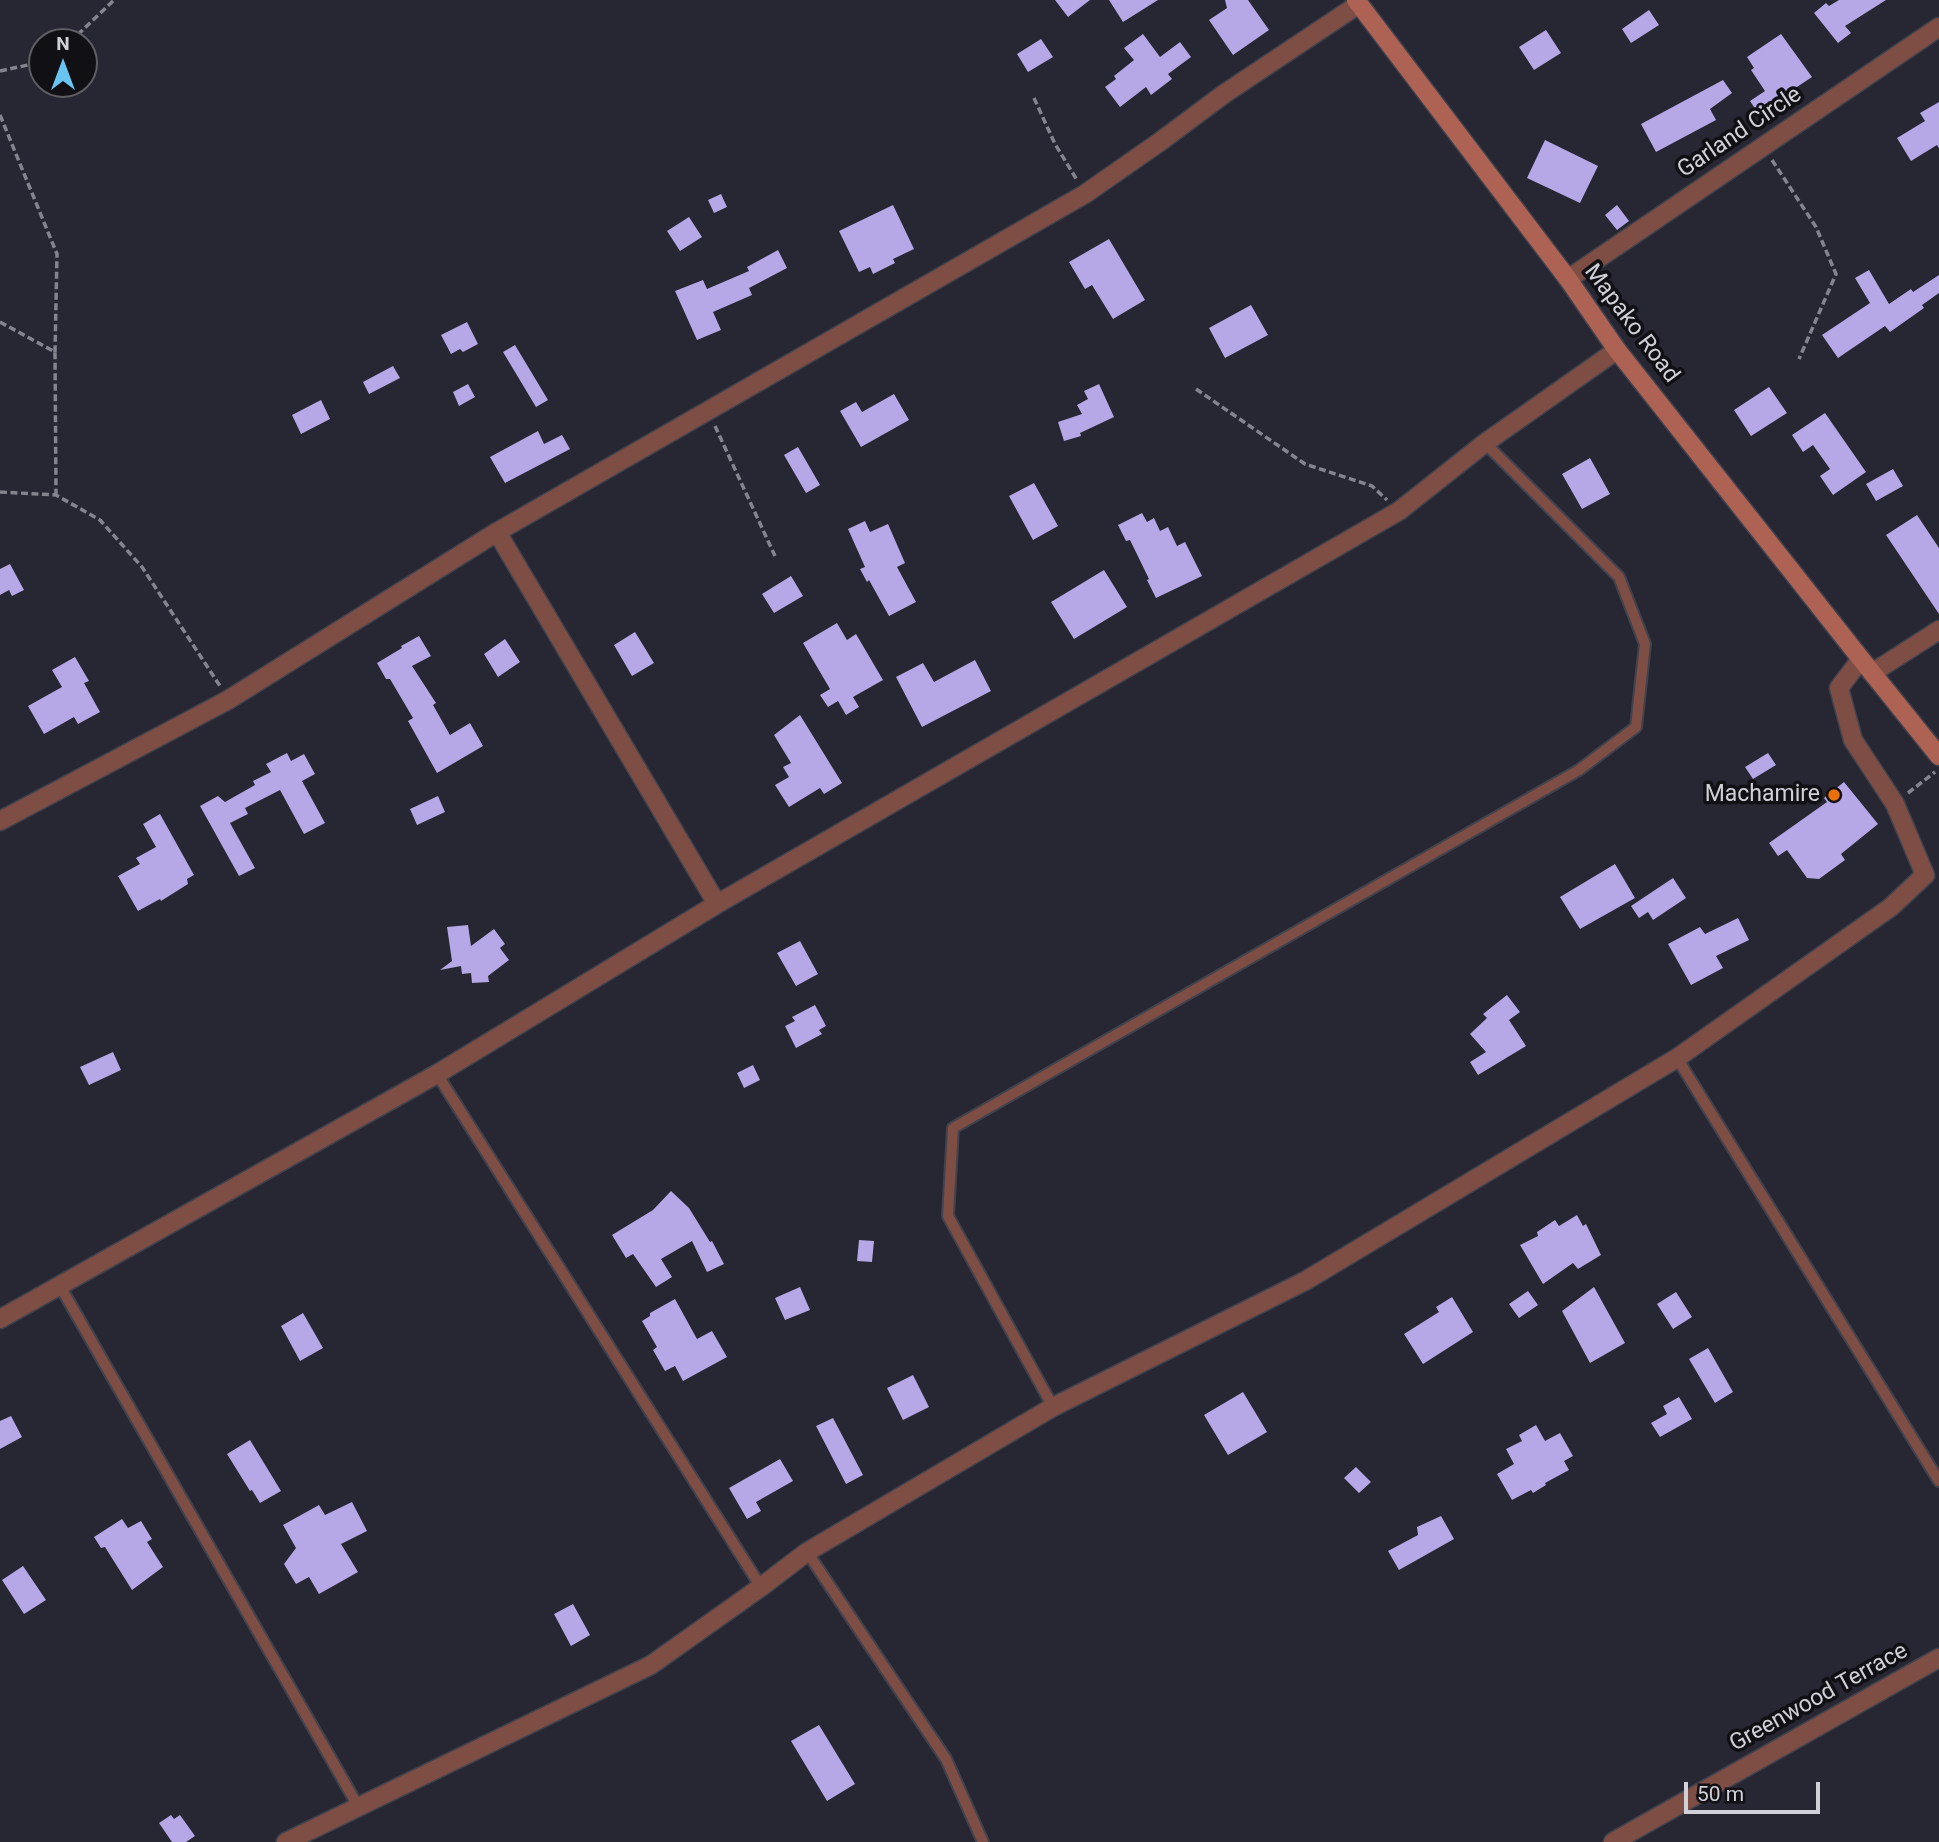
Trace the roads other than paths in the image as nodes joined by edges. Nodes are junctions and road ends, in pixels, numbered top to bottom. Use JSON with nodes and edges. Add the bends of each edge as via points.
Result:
{"nodes":[{"id":1,"x":1357,"y":2,"type":"edge"},
{"id":2,"x":1939,"y":27,"type":"edge"},
{"id":3,"x":1568,"y":279,"type":"junction"},
{"id":4,"x":1618,"y":350,"type":"junction"},
{"id":5,"x":1485,"y":443,"type":"junction"},
{"id":6,"x":497,"y":532,"type":"junction"},
{"id":7,"x":1939,"y":630,"type":"edge"},
{"id":8,"x":1861,"y":659,"type":"junction"},
{"id":9,"x":1872,"y":673,"type":"junction"},
{"id":10,"x":1939,"y":756,"type":"edge"},
{"id":11,"x":0,"y":821,"type":"edge"},
{"id":12,"x":1932,"y":881,"type":"edge"},
{"id":13,"x":717,"y":904,"type":"junction"},
{"id":14,"x":1677,"y":1058,"type":"junction"},
{"id":15,"x":437,"y":1074,"type":"junction"},
{"id":16,"x":60,"y":1286,"type":"junction"},
{"id":17,"x":0,"y":1319,"type":"edge"},
{"id":18,"x":1053,"y":1407,"type":"junction"},
{"id":19,"x":1939,"y":1481,"type":"edge"},
{"id":20,"x":807,"y":1552,"type":"junction"},
{"id":21,"x":761,"y":1587,"type":"junction"},
{"id":22,"x":1939,"y":1658,"type":"edge"},
{"id":23,"x":358,"y":1806,"type":"junction"},
{"id":24,"x":286,"y":1842,"type":"edge"},
{"id":25,"x":983,"y":1842,"type":"edge"},
{"id":26,"x":1613,"y":1842,"type":"edge"}],
"edges":[{"from":1,"to":3,"type":"street","name":"Mapako Road"},
{"from":1,"to":6,"type":"street","via":[[1085,194]]},
{"from":2,"to":3,"type":"street","name":"Garland Circle"},
{"from":3,"to":4,"type":"street","name":"Mapako Road"},
{"from":4,"to":5,"type":"street"},
{"from":4,"to":8,"type":"street","name":"Mapako Road"},
{"from":5,"to":13,"type":"street","via":[[1399,511]]},
{"from":5,"to":18,"type":"lane","via":[[1619,577],[1645,644],[1636,727],[1567,777],[953,1128],[948,1216]]},
{"from":6,"to":11,"type":"street","via":[[228,700]]},
{"from":6,"to":13,"type":"street"},
{"from":7,"to":9,"type":"street"},
{"from":8,"to":9,"type":"street","name":"Mapako Road"},
{"from":8,"to":12,"type":"street","via":[[1839,688],[1853,740],[1895,804]]},
{"from":9,"to":10,"type":"street","name":"Mapako Road"},
{"from":12,"to":14,"type":"street"},
{"from":13,"to":15,"type":"street"},
{"from":14,"to":18,"type":"street","via":[[1305,1281]]},
{"from":14,"to":19,"type":"lane"},
{"from":15,"to":16,"type":"street"},
{"from":15,"to":21,"type":"lane"},
{"from":16,"to":17,"type":"street"},
{"from":16,"to":23,"type":"lane"},
{"from":18,"to":20,"type":"street"},
{"from":20,"to":21,"type":"street"},
{"from":20,"to":25,"type":"lane","via":[[946,1759]]},
{"from":21,"to":23,"type":"street","via":[[651,1665]]},
{"from":22,"to":26,"type":"street","name":"Greenwood Terrace"},
{"from":23,"to":24,"type":"street"}]}
